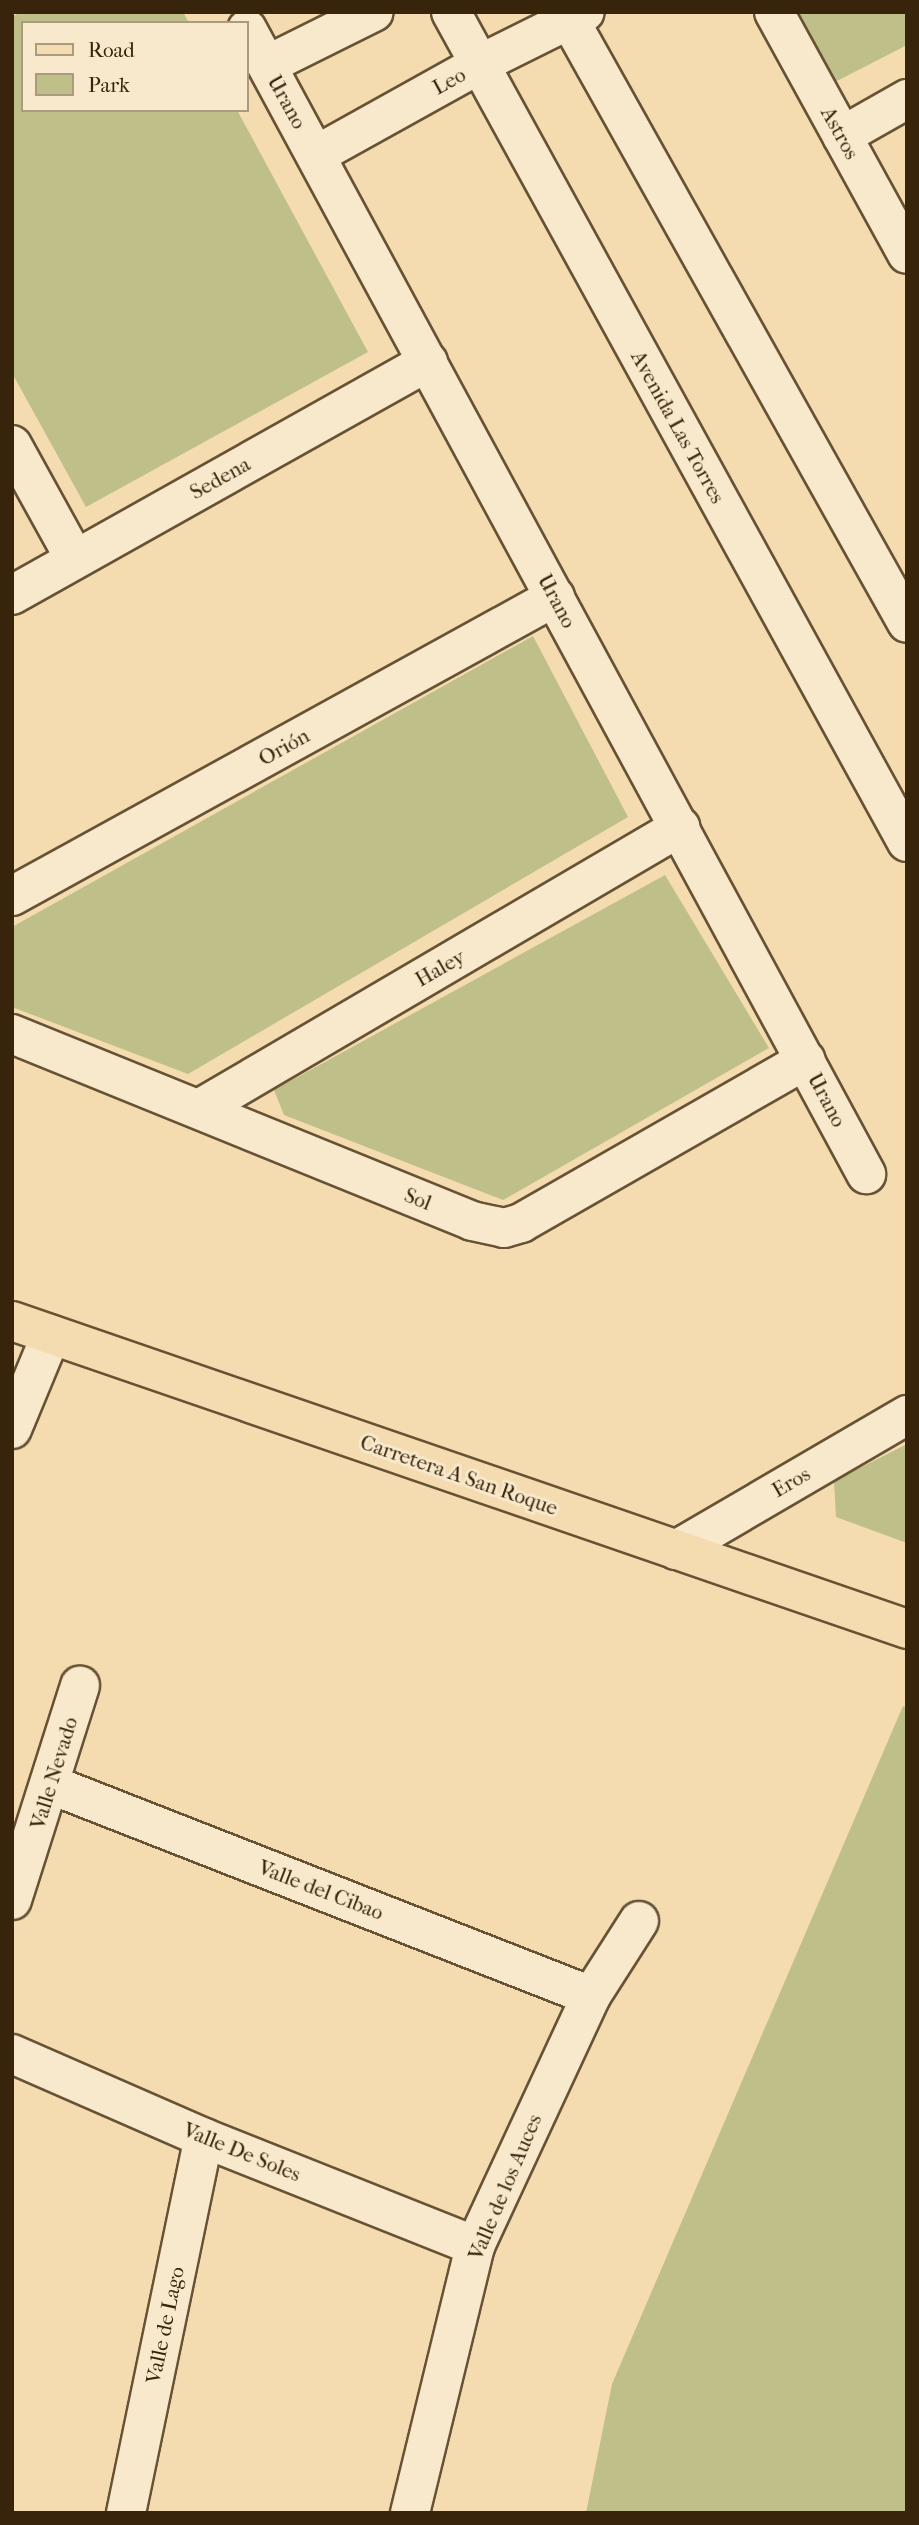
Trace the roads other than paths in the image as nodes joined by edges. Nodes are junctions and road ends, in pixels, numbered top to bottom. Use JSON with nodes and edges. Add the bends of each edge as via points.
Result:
{"nodes":[{"id":1,"x":374,"y":12,"type":"edge"},
{"id":2,"x":451,"y":12,"type":"edge"},
{"id":3,"x":774,"y":12,"type":"edge"},
{"id":4,"x":573,"y":15,"type":"edge"},
{"id":5,"x":248,"y":31,"type":"edge"},
{"id":6,"x":267,"y":65,"type":"junction"},
{"id":7,"x":478,"y":65,"type":"junction"},
{"id":8,"x":907,"y":99,"type":"edge"},
{"id":9,"x":842,"y":136,"type":"junction"},
{"id":10,"x":316,"y":155,"type":"junction"},
{"id":11,"x":907,"y":254,"type":"edge"},
{"id":12,"x":428,"y":362,"type":"junction"},
{"id":13,"x":12,"y":445,"type":"edge"},
{"id":14,"x":75,"y":559,"type":"junction"},
{"id":15,"x":12,"y":595,"type":"edge"},
{"id":16,"x":555,"y":597,"type":"junction"},
{"id":17,"x":907,"y":623,"type":"edge"},
{"id":18,"x":680,"y":827,"type":"junction"},
{"id":19,"x":907,"y":842,"type":"edge"},
{"id":20,"x":12,"y":896,"type":"edge"},
{"id":21,"x":12,"y":1034,"type":"edge"},
{"id":22,"x":806,"y":1060,"type":"junction"},
{"id":23,"x":199,"y":1110,"type":"junction"},
{"id":24,"x":866,"y":1174,"type":"dead end"},
{"id":25,"x":12,"y":1321,"type":"edge"},
{"id":26,"x":51,"y":1335,"type":"junction"},
{"id":27,"x":907,"y":1415,"type":"edge"},
{"id":28,"x":12,"y":1429,"type":"edge"},
{"id":29,"x":676,"y":1550,"type":"junction"},
{"id":30,"x":907,"y":1629,"type":"edge"},
{"id":31,"x":80,"y":1686,"type":"dead end"},
{"id":32,"x":52,"y":1785,"type":"junction"},
{"id":33,"x":12,"y":1900,"type":"edge"},
{"id":34,"x":639,"y":1920,"type":"dead end"},
{"id":35,"x":591,"y":1996,"type":"junction"},
{"id":36,"x":12,"y":2054,"type":"edge"},
{"id":37,"x":204,"y":2137,"type":"junction"},
{"id":38,"x":475,"y":2246,"type":"junction"},
{"id":39,"x":126,"y":2513,"type":"edge"},
{"id":40,"x":410,"y":2513,"type":"edge"}],
"edges":[{"from":1,"to":6,"type":"street"},
{"from":2,"to":7,"type":"street","name":"Avenida Las Torres"},
{"from":3,"to":9,"type":"street","name":"Astros"},
{"from":4,"to":7,"type":"street","name":"Leo"},
{"from":4,"to":17,"type":"street"},
{"from":5,"to":6,"type":"street","name":"Urano"},
{"from":6,"to":10,"type":"street","name":"Urano"},
{"from":7,"to":10,"type":"street","name":"Leo"},
{"from":7,"to":19,"type":"street","name":"Avenida Las Torres"},
{"from":8,"to":9,"type":"street"},
{"from":9,"to":11,"type":"street","name":"Astros"},
{"from":10,"to":12,"type":"street","name":"Urano"},
{"from":12,"to":14,"type":"street","name":"Sedena"},
{"from":12,"to":16,"type":"street","name":"Urano"},
{"from":13,"to":14,"type":"street"},
{"from":14,"to":15,"type":"street","name":"Sedena"},
{"from":16,"to":18,"type":"street","name":"Urano"},
{"from":16,"to":20,"type":"street","name":"Orión"},
{"from":18,"to":22,"type":"street","name":"Urano"},
{"from":18,"to":23,"type":"street","name":"Haley"},
{"from":21,"to":23,"type":"street","name":"Sol"},
{"from":22,"to":23,"type":"street","name":"Sol","via":[[521,1223],[503,1228],[472,1221]]},
{"from":22,"to":24,"type":"street","name":"Urano"},
{"from":25,"to":26,"type":"main road","name":"Carretera A San Roque"},
{"from":26,"to":28,"type":"street"},
{"from":26,"to":29,"type":"main road","name":"Carretera A San Roque"},
{"from":27,"to":29,"type":"street","name":"Eros"},
{"from":29,"to":30,"type":"main road","name":"Carretera A San Roque"},
{"from":31,"to":32,"type":"street","name":"Valle Nevado"},
{"from":32,"to":33,"type":"street","name":"Valle Nevado"},
{"from":32,"to":35,"type":"street","name":"Valle del Cibao"},
{"from":34,"to":35,"type":"street","name":"Valle de los Auces"},
{"from":35,"to":38,"type":"street","name":"Valle de los Auces"},
{"from":36,"to":37,"type":"street","name":"Valle De Soles"},
{"from":37,"to":38,"type":"street","name":"Valle De Soles"},
{"from":37,"to":39,"type":"street","name":"Valle de Lago"},
{"from":38,"to":40,"type":"street","name":"Valle de los Auces"}]}
